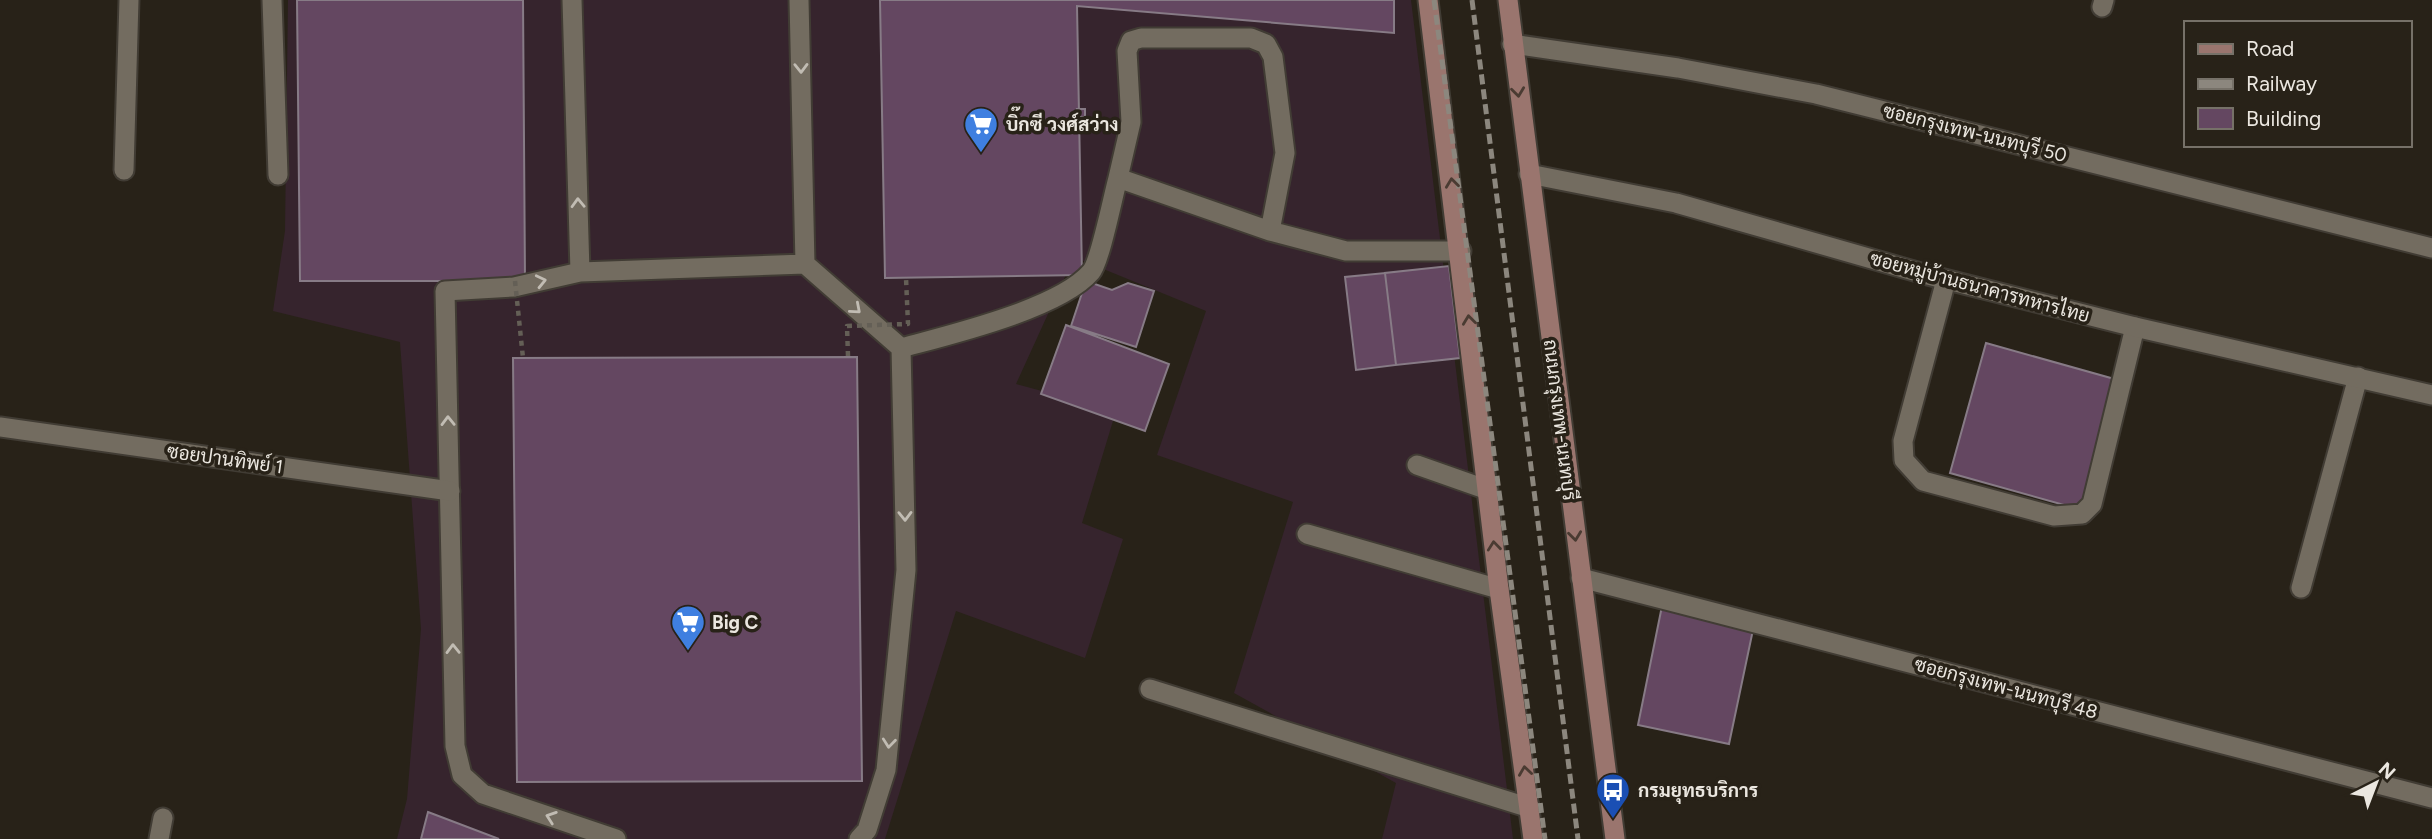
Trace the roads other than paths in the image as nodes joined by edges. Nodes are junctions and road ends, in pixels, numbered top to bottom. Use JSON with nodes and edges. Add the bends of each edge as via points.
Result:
{"nodes":[{"id":1,"x":129,"y":0,"type":"edge"},
{"id":2,"x":272,"y":0,"type":"edge"},
{"id":3,"x":572,"y":0,"type":"edge"},
{"id":4,"x":799,"y":0,"type":"edge"},
{"id":5,"x":1428,"y":0,"type":"edge"},
{"id":6,"x":1508,"y":0,"type":"edge"},
{"id":7,"x":1512,"y":44,"type":"junction"},
{"id":8,"x":124,"y":170,"type":"dead end"},
{"id":9,"x":1529,"y":174,"type":"junction"},
{"id":10,"x":278,"y":175,"type":"dead end"},
{"id":11,"x":1118,"y":178,"type":"junction"},
{"id":12,"x":1270,"y":231,"type":"junction"},
{"id":13,"x":2432,"y":248,"type":"edge"},
{"id":14,"x":1461,"y":251,"type":"junction"},
{"id":15,"x":805,"y":264,"type":"junction"},
{"id":16,"x":580,"y":272,"type":"junction"},
{"id":17,"x":1946,"y":280,"type":"junction"},
{"id":18,"x":2135,"y":327,"type":"junction"},
{"id":19,"x":901,"y":348,"type":"junction"},
{"id":20,"x":2358,"y":377,"type":"junction"},
{"id":21,"x":2432,"y":395,"type":"edge"},
{"id":22,"x":0,"y":426,"type":"edge"},
{"id":23,"x":1417,"y":466,"type":"dead end"},
{"id":24,"x":1488,"y":490,"type":"junction"},
{"id":25,"x":450,"y":491,"type":"junction"},
{"id":26,"x":1307,"y":534,"type":"dead end"},
{"id":27,"x":1581,"y":578,"type":"junction"},
{"id":28,"x":2301,"y":588,"type":"dead end"},
{"id":29,"x":1499,"y":589,"type":"junction"},
{"id":30,"x":1150,"y":689,"type":"dead end"},
{"id":31,"x":2432,"y":798,"type":"edge"},
{"id":32,"x":1530,"y":808,"type":"junction"},
{"id":33,"x":163,"y":818,"type":"dead end"},
{"id":34,"x":159,"y":839,"type":"edge"},
{"id":35,"x":616,"y":839,"type":"edge"},
{"id":36,"x":859,"y":839,"type":"edge"},
{"id":37,"x":1533,"y":839,"type":"edge"},
{"id":38,"x":1615,"y":839,"type":"edge"}],
"edges":[{"from":1,"to":8,"type":"street"},
{"from":2,"to":10,"type":"street"},
{"from":16,"to":3,"type":"street","one_way":true},
{"from":4,"to":15,"type":"street","one_way":true},
{"from":14,"to":5,"type":"main road","one_way":true},
{"from":6,"to":7,"type":"main road","name":"ถนนกรุงเทพ-นนทบุรี"},
{"from":7,"to":9,"type":"main road","name":"ถนนกรุงเทพ-นนทบุรี","one_way":true},
{"from":7,"to":13,"type":"street","name":"ซอยกรุงเทพ-นนทบุรี 50","via":[[1816,94]]},
{"from":9,"to":17,"type":"street","name":"ซอยหมู่บ้านธนาคารทหารไทย","via":[[1676,203]]},
{"from":9,"to":27,"type":"main road","name":"ถนนกรุงเทพ-นนทบุรี","one_way":true},
{"from":11,"to":12,"type":"street"},
{"from":11,"to":12,"type":"street","via":[[1131,122],[1127,51],[1131,41],[1251,38],[1266,44],[1273,57],[1285,152]]},
{"from":11,"to":19,"type":"street","via":[[1092,271],[1000,321]]},
{"from":12,"to":14,"type":"street","via":[[1346,251]]},
{"from":24,"to":14,"type":"main road","one_way":true},
{"from":15,"to":16,"type":"street"},
{"from":15,"to":19,"type":"street","one_way":true},
{"from":25,"to":16,"type":"street","one_way":true,"via":[[445,291]]},
{"from":17,"to":18,"type":"street","name":"ซอยหมู่บ้านธนาคารทหารไทย"},
{"from":17,"to":18,"type":"street","via":[[1903,441],[1904,460],[1923,481],[2054,516],[2082,514],[2092,504]]},
{"from":18,"to":20,"type":"street","name":"ซอยหมู่บ้านธนาคารทหารไทย"},
{"from":19,"to":36,"type":"street","one_way":true,"via":[[906,570],[886,770],[867,830]]},
{"from":20,"to":21,"type":"street","name":"ซอยหมู่บ้านธนาคารทหารไทย"},
{"from":20,"to":28,"type":"street"},
{"from":22,"to":25,"type":"street","name":"ซอยปานทิพย์ 1"},
{"from":23,"to":24,"type":"street"},
{"from":29,"to":24,"type":"main road","one_way":true},
{"from":35,"to":25,"type":"street","one_way":true,"via":[[483,794],[462,775],[455,746]]},
{"from":26,"to":29,"type":"street"},
{"from":27,"to":31,"type":"street","name":"ซอยกรุงเทพ-นนทบุรี 48"},
{"from":27,"to":38,"type":"main road","name":"ถนนกรุงเทพ-นนทบุรี"},
{"from":32,"to":29,"type":"main road","one_way":true},
{"from":30,"to":32,"type":"street"},
{"from":32,"to":37,"type":"main road"},
{"from":33,"to":34,"type":"street"}]}
